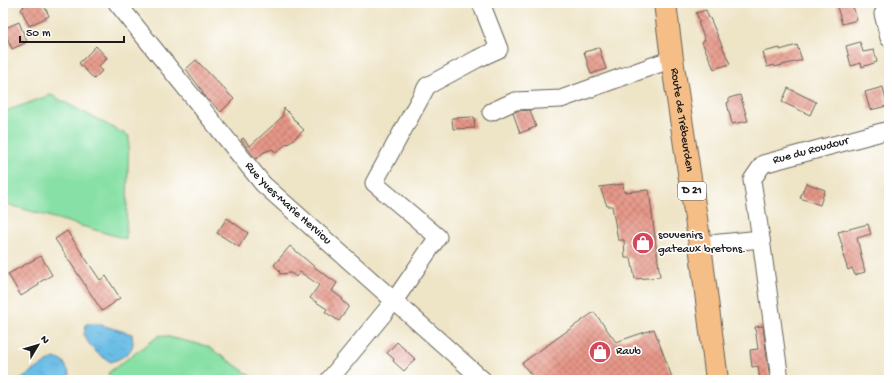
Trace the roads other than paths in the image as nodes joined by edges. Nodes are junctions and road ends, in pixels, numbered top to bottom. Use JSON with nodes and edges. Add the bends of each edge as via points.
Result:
{"nodes":[{"id":1,"x":117,"y":3,"type":"edge"},
{"id":2,"x":481,"y":3,"type":"edge"},
{"id":3,"x":665,"y":3,"type":"edge"},
{"id":4,"x":883,"y":14,"type":"dead end"},
{"id":5,"x":889,"y":38,"type":"edge"},
{"id":6,"x":672,"y":59,"type":"junction"},
{"id":7,"x":491,"y":112,"type":"dead end"},
{"id":8,"x":889,"y":130,"type":"edge"},
{"id":9,"x":761,"y":238,"type":"junction"},
{"id":10,"x":700,"y":245,"type":"junction"},
{"id":11,"x":394,"y":301,"type":"junction"},
{"id":12,"x":328,"y":380,"type":"edge"},
{"id":13,"x":483,"y":380,"type":"edge"},
{"id":14,"x":717,"y":380,"type":"edge"},
{"id":15,"x":780,"y":380,"type":"edge"}],
"edges":[{"from":1,"to":11,"type":"street","name":"Rue Yves-Marie Herviou","via":[[263,184]]},
{"from":2,"to":11,"type":"street","via":[[499,48],[427,86],[374,183],[438,237]]},
{"from":3,"to":6,"type":"main road","name":"Route de Trébeurden","number":"D 21"},
{"from":4,"to":5,"type":"street"},
{"from":6,"to":7,"type":"street","via":[[561,99],[515,101]]},
{"from":6,"to":10,"type":"main road","name":"Route de Trébeurden","number":"D 21"},
{"from":8,"to":9,"type":"street","name":"Rue du Roudour","via":[[763,164],[752,180]]},
{"from":9,"to":10,"type":"street"},
{"from":9,"to":15,"type":"street","name":"Rue du Roudour"},
{"from":10,"to":14,"type":"main road","name":"Route de Trébeurden","number":"D 21"},
{"from":11,"to":12,"type":"street"},
{"from":11,"to":13,"type":"street","name":"Rue Yves-Marie Herviou"}]}
